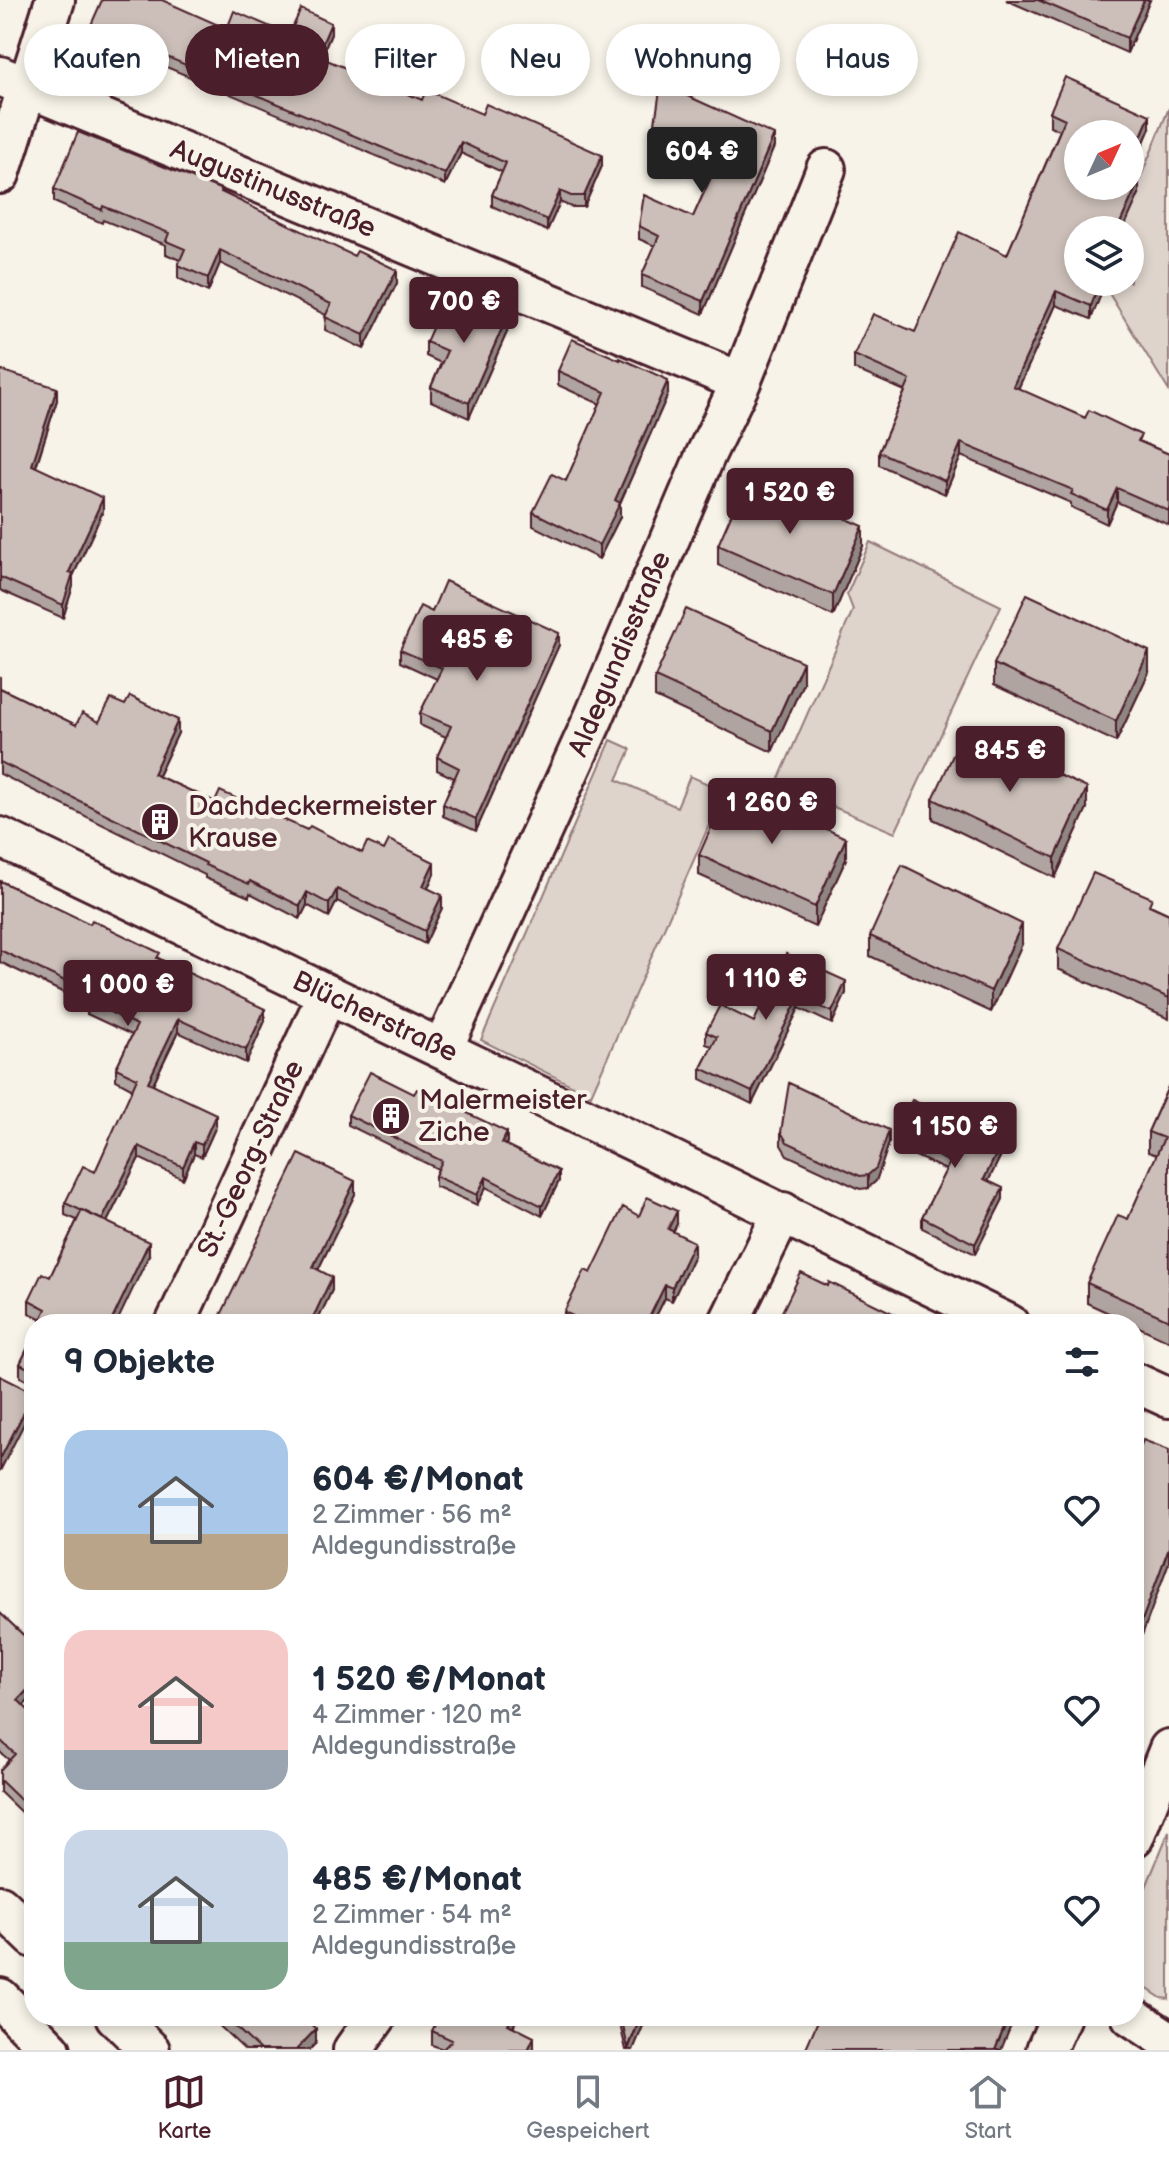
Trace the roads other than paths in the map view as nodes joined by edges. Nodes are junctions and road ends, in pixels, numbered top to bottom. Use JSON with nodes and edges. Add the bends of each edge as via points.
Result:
{"nodes":[{"id":1,"x":55,"y":0,"type":"edge"},
{"id":2,"x":14,"y":82,"type":"edge"},
{"id":3,"x":826,"y":169,"type":"dead end"},
{"id":4,"x":0,"y":174,"type":"edge"},
{"id":5,"x":741,"y":382,"type":"junction"},
{"id":6,"x":0,"y":837,"type":"edge"},
{"id":7,"x":327,"y":995,"type":"junction"},
{"id":8,"x":443,"y":1048,"type":"junction"},
{"id":9,"x":783,"y":1212,"type":"junction"},
{"id":10,"x":180,"y":1314,"type":"edge"},
{"id":11,"x":733,"y":1314,"type":"edge"},
{"id":12,"x":989,"y":1314,"type":"edge"},
{"id":13,"x":1144,"y":1387,"type":"edge"},
{"id":14,"x":1169,"y":1398,"type":"edge"},
{"id":15,"x":1169,"y":1749,"type":"edge"},
{"id":16,"x":1144,"y":1812,"type":"edge"},
{"id":17,"x":0,"y":1905,"type":"edge"},
{"id":18,"x":24,"y":1928,"type":"edge"},
{"id":19,"x":0,"y":1998,"type":"edge"},
{"id":20,"x":24,"y":2022,"type":"edge"},
{"id":21,"x":1144,"y":2024,"type":"edge"},
{"id":22,"x":27,"y":2026,"type":"edge"},
{"id":23,"x":125,"y":2026,"type":"edge"},
{"id":24,"x":370,"y":2026,"type":"edge"},
{"id":25,"x":1057,"y":2026,"type":"edge"},
{"id":26,"x":1168,"y":2038,"type":"edge"},
{"id":27,"x":51,"y":2050,"type":"edge"},
{"id":28,"x":150,"y":2050,"type":"edge"},
{"id":29,"x":353,"y":2050,"type":"edge"},
{"id":30,"x":1046,"y":2050,"type":"edge"}],
"edges":[{"from":1,"to":2,"type":"street"},
{"from":2,"to":4,"type":"street"},
{"from":2,"to":5,"type":"street","name":"Augustinusstraße"},
{"from":3,"to":5,"type":"street","name":"Aldegundisstraße"},
{"from":5,"to":8,"type":"street","name":"Aldegundisstraße"},
{"from":6,"to":7,"type":"street","name":"Blücherstraße"},
{"from":7,"to":8,"type":"street","name":"Blücherstraße"},
{"from":7,"to":10,"type":"street","name":"St.-Georg-Straße"},
{"from":8,"to":9,"type":"street","name":"Blücherstraße"},
{"from":9,"to":11,"type":"street"},
{"from":9,"to":12,"type":"street","name":"Blücherstraße"},
{"from":13,"to":14,"type":"street"},
{"from":15,"to":16,"type":"street"},
{"from":17,"to":18,"type":"street"},
{"from":19,"to":20,"type":"street"},
{"from":21,"to":26,"type":"street"},
{"from":22,"to":27,"type":"street"},
{"from":23,"to":28,"type":"street"},
{"from":24,"to":29,"type":"street"},
{"from":25,"to":30,"type":"street"}]}
